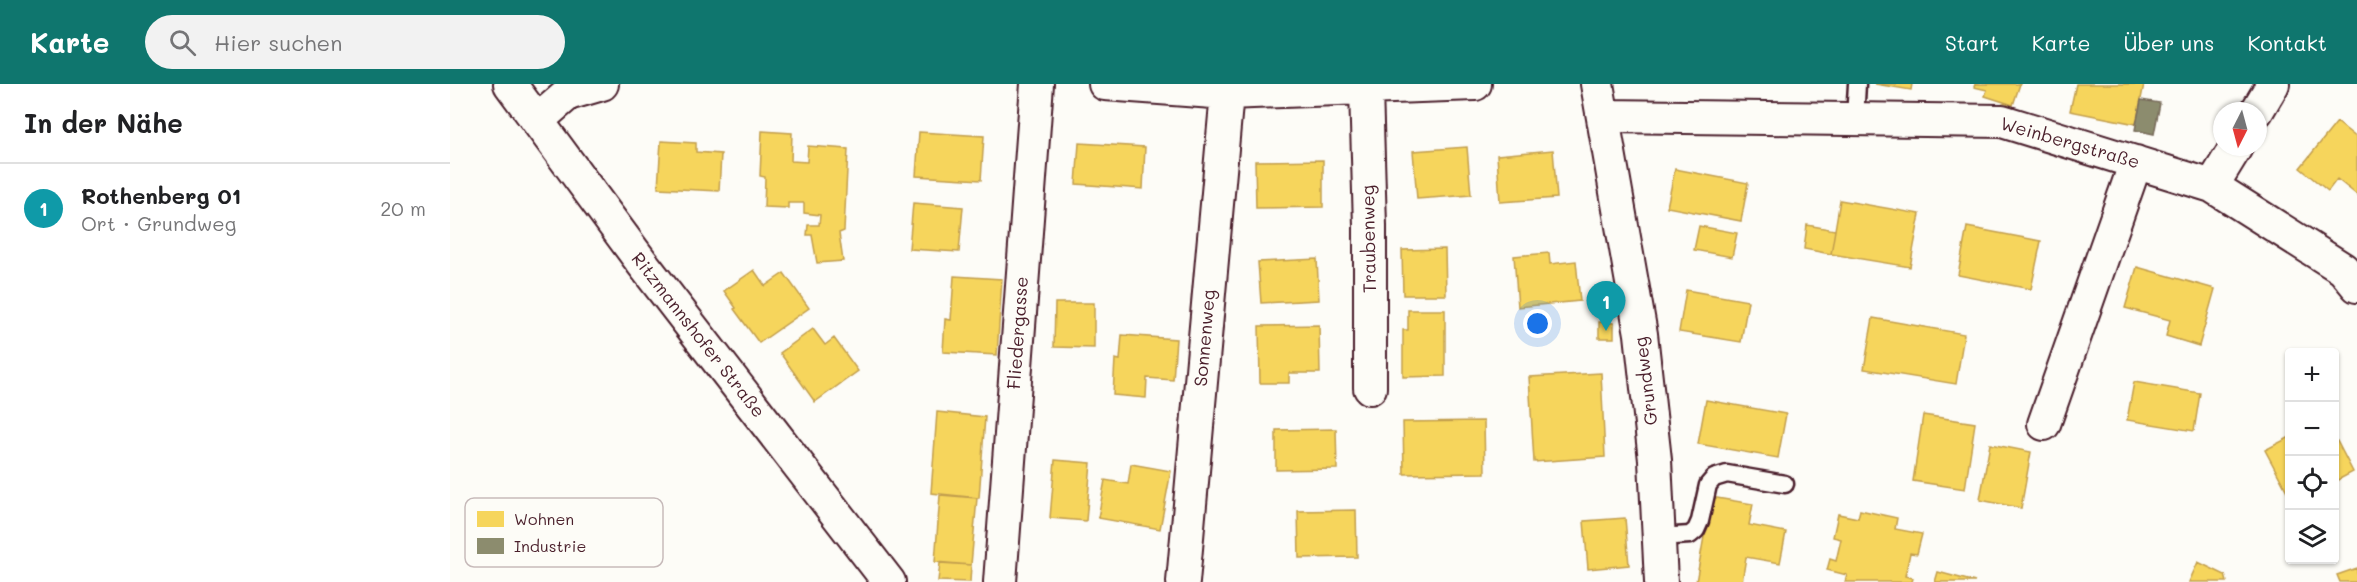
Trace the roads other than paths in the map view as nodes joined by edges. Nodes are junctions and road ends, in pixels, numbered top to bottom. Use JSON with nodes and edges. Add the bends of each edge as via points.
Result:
{"nodes":[{"id":1,"x":510,"y":84,"type":"edge"},
{"id":2,"x":602,"y":84,"type":"edge"},
{"id":3,"x":1037,"y":84,"type":"edge"},
{"id":4,"x":1105,"y":84,"type":"edge"},
{"id":5,"x":1475,"y":84,"type":"edge"},
{"id":6,"x":1597,"y":84,"type":"edge"},
{"id":7,"x":1857,"y":84,"type":"edge"},
{"id":8,"x":2273,"y":84,"type":"edge"},
{"id":9,"x":568,"y":89,"type":"edge"},
{"id":10,"x":1366,"y":90,"type":"junction"},
{"id":11,"x":1227,"y":93,"type":"junction"},
{"id":12,"x":2262,"y":102,"type":"edge"},
{"id":13,"x":1604,"y":116,"type":"junction"},
{"id":14,"x":1855,"y":119,"type":"junction"},
{"id":15,"x":538,"y":120,"type":"junction"},
{"id":16,"x":2230,"y":156,"type":"edge"},
{"id":17,"x":2136,"y":162,"type":"junction"},
{"id":18,"x":2212,"y":186,"type":"junction"},
{"id":19,"x":2357,"y":286,"type":"edge"},
{"id":20,"x":1370,"y":388,"type":"dead end"},
{"id":21,"x":2044,"y":424,"type":"dead end"},
{"id":22,"x":1785,"y":484,"type":"dead end"},
{"id":23,"x":1659,"y":537,"type":"junction"},
{"id":24,"x":889,"y":582,"type":"edge"},
{"id":25,"x":1000,"y":582,"type":"edge"},
{"id":26,"x":1183,"y":582,"type":"edge"},
{"id":27,"x":1661,"y":582,"type":"edge"}],
"edges":[{"from":1,"to":15,"type":"street","name":"Ritzmannshofer Straße"},
{"from":2,"to":9,"type":"street"},
{"from":3,"to":25,"type":"street","name":"Fliedergasse"},
{"from":4,"to":11,"type":"street"},
{"from":5,"to":10,"type":"street"},
{"from":6,"to":13,"type":"street","name":"Grundweg"},
{"from":7,"to":14,"type":"lane"},
{"from":8,"to":12,"type":"street"},
{"from":9,"to":15,"type":"street"},
{"from":10,"to":11,"type":"street"},
{"from":10,"to":20,"type":"street","name":"Traubenweg"},
{"from":11,"to":26,"type":"street","name":"Sonnenweg"},
{"from":13,"to":14,"type":"street","name":"Weinbergstraße"},
{"from":13,"to":23,"type":"street","name":"Grundweg","via":[[1641,334]]},
{"from":14,"to":17,"type":"street","name":"Weinbergstraße","via":[[2002,120]]},
{"from":15,"to":24,"type":"street","name":"Ritzmannshofer Straße","via":[[642,264]]},
{"from":16,"to":18,"type":"street"},
{"from":17,"to":18,"type":"street","name":"Weinbergstraße"},
{"from":17,"to":21,"type":"street"},
{"from":18,"to":19,"type":"street","name":"Weinbergstraße","via":[[2343,269]]},
{"from":22,"to":23,"type":"lane","via":[[1727,474],[1714,478],[1708,485],[1696,530],[1690,535]]},
{"from":23,"to":27,"type":"street","name":"Grundweg"}]}
